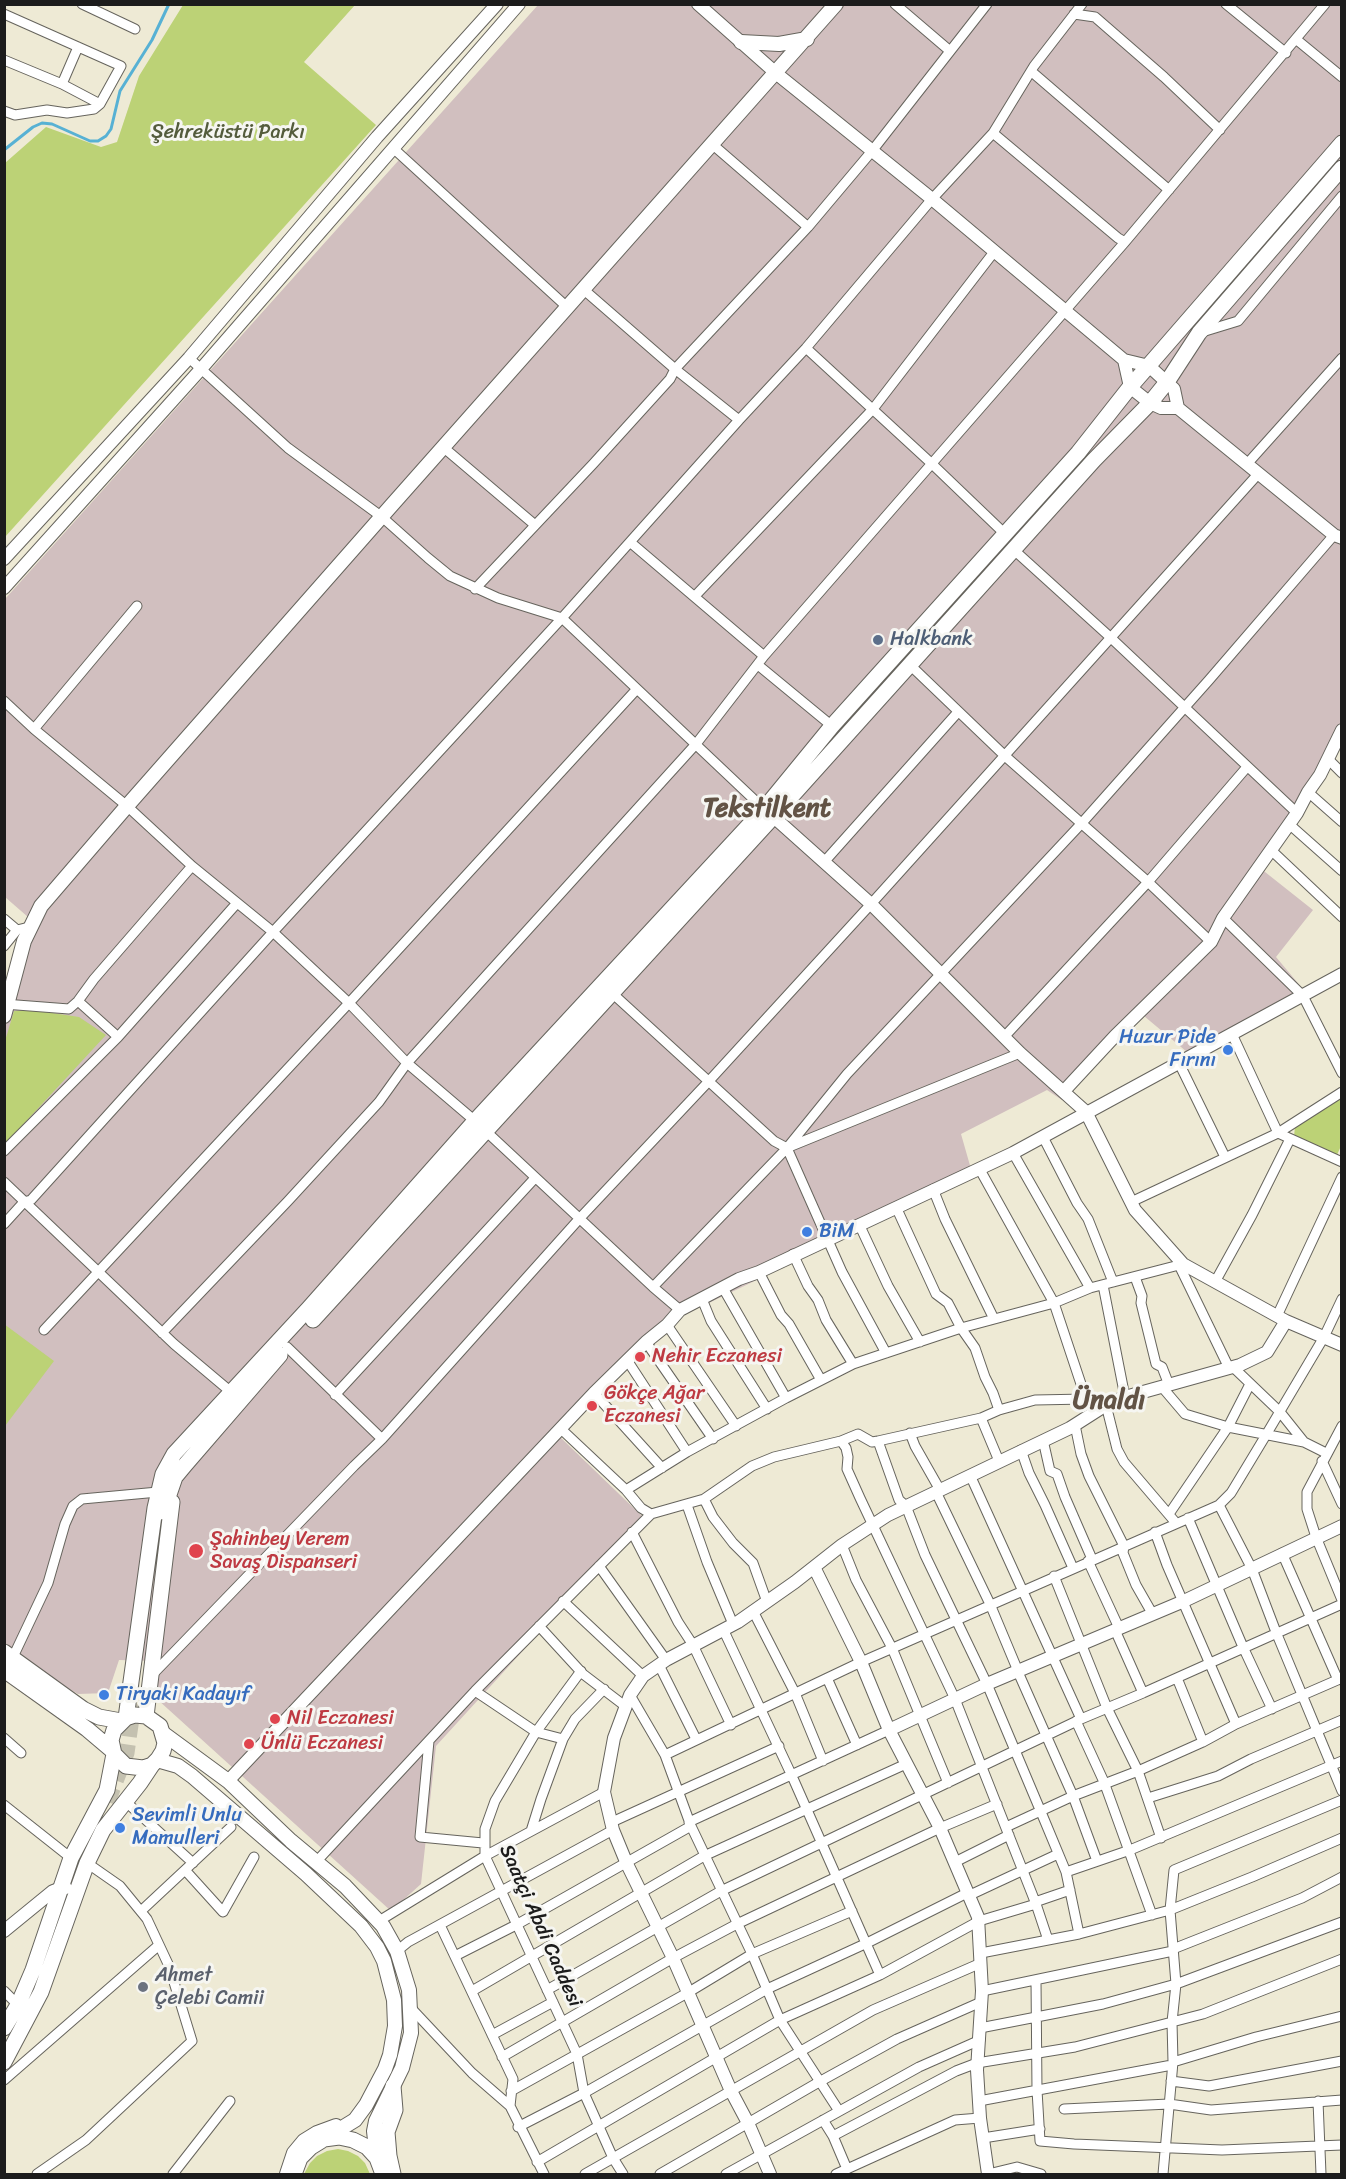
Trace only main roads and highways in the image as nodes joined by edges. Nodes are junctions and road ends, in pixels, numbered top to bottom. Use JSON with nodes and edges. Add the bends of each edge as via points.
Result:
{"nodes":[{"id":1,"x":836,"y":4,"type":"edge"},
{"id":2,"x":807,"y":39,"type":"junction"},
{"id":3,"x":741,"y":42,"type":"road end"},
{"id":4,"x":1341,"y":143,"type":"edge"},
{"id":5,"x":1341,"y":168,"type":"edge"},
{"id":6,"x":768,"y":813,"type":"junction"},
{"id":7,"x":6,"y":1008,"type":"edge"},
{"id":8,"x":480,"y":1126,"type":"junction"},
{"id":9,"x":184,"y":1465,"type":"junction"},
{"id":10,"x":163,"y":1474,"type":"junction"},
{"id":11,"x":159,"y":1523,"type":"junction"},
{"id":12,"x":9,"y":1654,"type":"edge"},
{"id":13,"x":4,"y":1670,"type":"edge"},
{"id":14,"x":135,"y":1695,"type":"tunnel mouth"},
{"id":15,"x":146,"y":1716,"type":"junction"},
{"id":16,"x":123,"y":1720,"type":"junction"},
{"id":17,"x":164,"y":1734,"type":"junction"},
{"id":18,"x":113,"y":1752,"type":"junction"},
{"id":19,"x":154,"y":1763,"type":"junction"},
{"id":20,"x":9,"y":2026,"type":"edge"},
{"id":21,"x":4,"y":2038,"type":"edge"},
{"id":22,"x":4,"y":2062,"type":"edge"},
{"id":23,"x":393,"y":2086,"type":"junction"},
{"id":24,"x":355,"y":2121,"type":"junction"},
{"id":25,"x":324,"y":2139,"type":"junction"},
{"id":26,"x":377,"y":2158,"type":"junction"},
{"id":27,"x":287,"y":2175,"type":"edge"},
{"id":28,"x":294,"y":2175,"type":"edge"},
{"id":29,"x":383,"y":2175,"type":"edge"},
{"id":30,"x":393,"y":2175,"type":"edge"}],
"edges":[{"from":1,"to":2,"type":"main road"},
{"from":2,"to":3,"type":"main road","via":[[778,44]]},
{"from":2,"to":7,"type":"main road","via":[[41,906],[23,929],[24,941]]},
{"from":4,"to":6,"type":"main road","via":[[1130,387],[1078,453],[832,726]]},
{"from":5,"to":6,"type":"main road","via":[[1199,333],[1150,403]]},
{"from":6,"to":8,"type":"main road"},
{"from":6,"to":8,"type":"main road","via":[[612,993]]},
{"from":8,"to":9,"type":"main road"},
{"from":8,"to":10,"type":"main road","via":[[174,1454]]},
{"from":9,"to":11,"type":"main road"},
{"from":9,"to":15,"type":"main road","via":[[167,1525]]},
{"from":10,"to":11,"type":"main road"},
{"from":10,"to":16,"type":"main road"},
{"from":11,"to":14,"type":"main road"},
{"from":12,"to":16,"type":"main road","via":[[83,1709],[99,1717]]},
{"from":13,"to":18,"type":"main road"},
{"from":15,"to":16,"type":"main road"},
{"from":15,"to":17,"type":"main road"},
{"from":16,"to":18,"type":"main road","via":[[114,1730]]},
{"from":17,"to":19,"type":"main road","via":[[163,1751]]},
{"from":17,"to":23,"type":"main road","via":[[228,1781],[379,1921],[397,1951],[409,1990],[411,2033]]},
{"from":18,"to":19,"type":"main road","via":[[126,1766],[143,1768]]},
{"from":18,"to":20,"type":"main road","via":[[107,1790],[70,1858],[33,1970]]},
{"from":19,"to":22,"type":"main road","via":[[103,1830],[87,1863],[41,1992]]},
{"from":19,"to":24,"type":"main road","via":[[178,1766],[222,1800],[337,1902],[377,1947],[394,2000],[393,2041],[385,2069]]},
{"from":20,"to":21,"type":"main road"},
{"from":23,"to":26,"type":"main road","via":[[376,2121]]},
{"from":23,"to":30,"type":"main road","via":[[395,2110],[387,2132]]},
{"from":24,"to":25,"type":"main road"},
{"from":24,"to":27,"type":"main road","via":[[304,2141],[294,2153]]},
{"from":25,"to":26,"type":"main road","via":[[352,2140],[367,2147]]},
{"from":25,"to":28,"type":"main road","via":[[300,2158]]},
{"from":26,"to":29,"type":"main road"}]}
